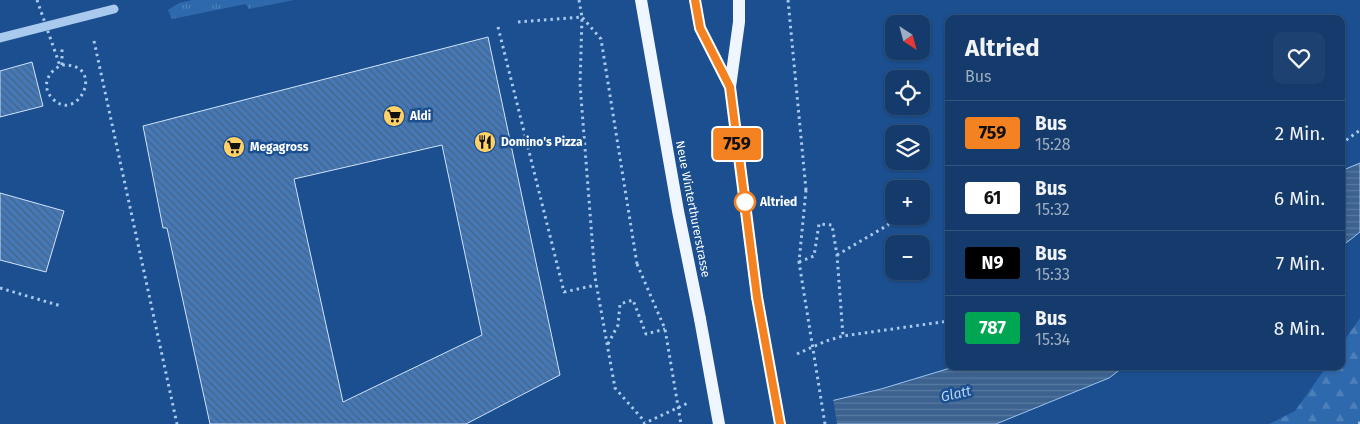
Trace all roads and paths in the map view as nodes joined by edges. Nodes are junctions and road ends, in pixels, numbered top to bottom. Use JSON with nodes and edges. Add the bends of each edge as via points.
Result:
{"nodes":[{"id":1,"x":37,"y":0,"type":"edge"},
{"id":2,"x":579,"y":0,"type":"edge"},
{"id":3,"x":641,"y":0,"type":"edge"},
{"id":4,"x":695,"y":0,"type":"edge"},
{"id":5,"x":739,"y":0,"type":"edge"},
{"id":6,"x":788,"y":0,"type":"edge"},
{"id":7,"x":114,"y":9,"type":"dead end"},
{"id":8,"x":582,"y":17,"type":"junction"},
{"id":9,"x":518,"y":22,"type":"dead end"},
{"id":10,"x":498,"y":27,"type":"dead end"},
{"id":11,"x":0,"y":38,"type":"edge"},
{"id":12,"x":94,"y":41,"type":"dead end"},
{"id":13,"x":62,"y":49,"type":"dead end"},
{"id":14,"x":730,"y":87,"type":"junction"},
{"id":15,"x":1360,"y":130,"type":"edge"},
{"id":16,"x":1345,"y":141,"type":"edge"},
{"id":17,"x":888,"y":225,"type":"edge"},
{"id":18,"x":837,"y":255,"type":"junction"},
{"id":19,"x":799,"y":262,"type":"junction"},
{"id":20,"x":596,"y":285,"type":"junction"},
{"id":21,"x":0,"y":288,"type":"edge"},
{"id":22,"x":61,"y":306,"type":"dead end"},
{"id":23,"x":945,"y":322,"type":"edge"},
{"id":24,"x":665,"y":329,"type":"junction"},
{"id":25,"x":607,"y":345,"type":"junction"},
{"id":26,"x":645,"y":422,"type":"dead end"},
{"id":27,"x":176,"y":424,"type":"edge"},
{"id":28,"x":682,"y":424,"type":"edge"},
{"id":29,"x":719,"y":424,"type":"edge"},
{"id":30,"x":780,"y":424,"type":"edge"},
{"id":31,"x":825,"y":424,"type":"edge"}],
"edges":[{"from":1,"to":13,"type":"path","bridge":true,"via":[[60,66],[50,73],[46,85],[48,91],[55,101],[74,103],[84,94],[86,80],[79,69],[62,65]]},
{"from":2,"to":8,"type":"path"},
{"from":3,"to":29,"type":"main road","name":"Neue Winterthurerstrasse","bridge":true},
{"from":4,"to":14,"type":"main road","via":[[700,28]]},
{"from":5,"to":14,"type":"main road"},
{"from":6,"to":19,"type":"path","bridge":true,"via":[[806,190]]},
{"from":7,"to":11,"type":"lane"},
{"from":8,"to":9,"type":"path"},
{"from":8,"to":20,"type":"path","via":[[580,84]]},
{"from":8,"to":24,"type":"path","bridge":true,"via":[[601,39],[637,264]]},
{"from":10,"to":20,"type":"path","via":[[564,292]]},
{"from":12,"to":27,"type":"path"},
{"from":14,"to":30,"type":"main road","bridge":true,"via":[[757,297]]},
{"from":15,"to":16,"type":"path"},
{"from":17,"to":18,"type":"path"},
{"from":18,"to":19,"type":"path","via":[[832,224],[819,224],[814,256]]},
{"from":18,"to":23,"type":"path","via":[[843,336]]},
{"from":19,"to":31,"type":"path","bridge":true},
{"from":20,"to":25,"type":"path"},
{"from":21,"to":22,"type":"path"},
{"from":24,"to":25,"type":"path","via":[[646,334],[633,300],[620,304],[618,325]]},
{"from":24,"to":28,"type":"path","bridge":true},
{"from":25,"to":26,"type":"path","via":[[615,388]]}]}
